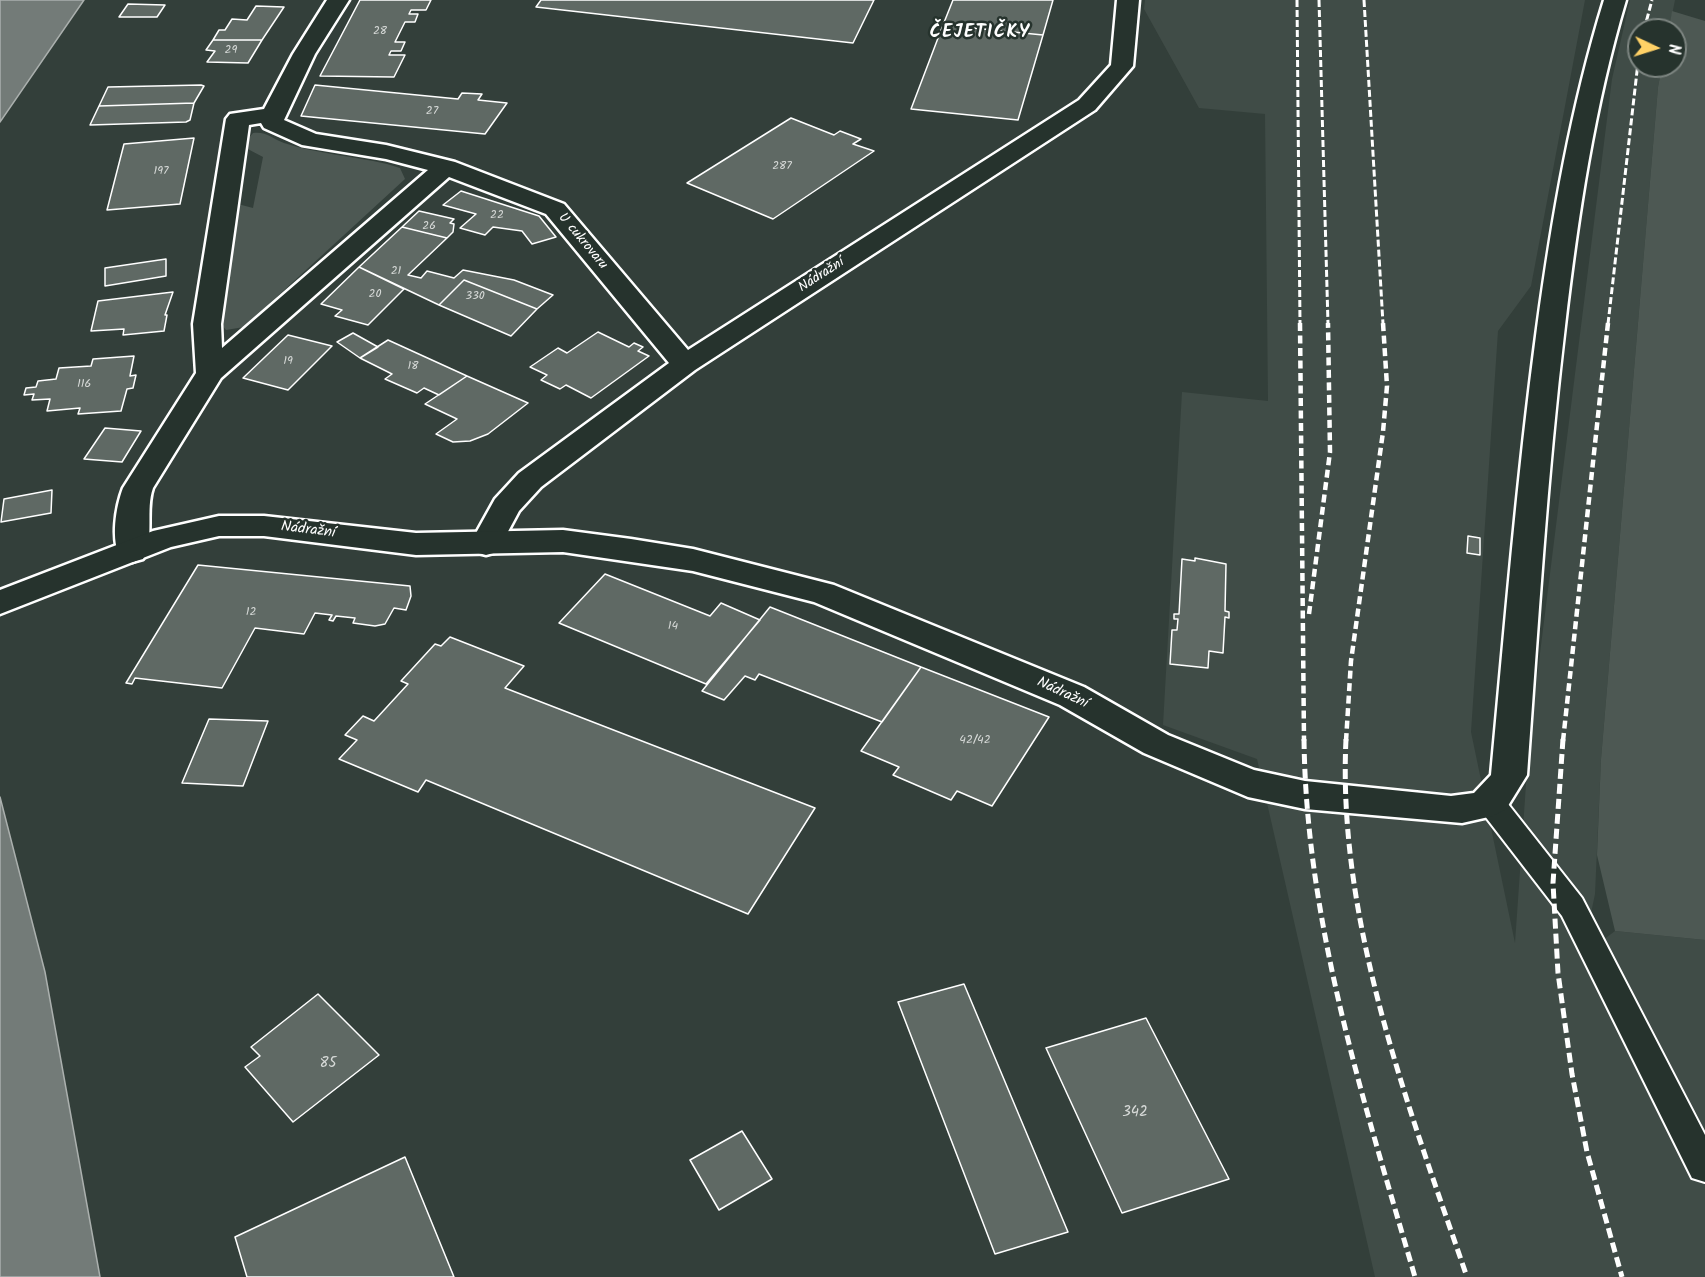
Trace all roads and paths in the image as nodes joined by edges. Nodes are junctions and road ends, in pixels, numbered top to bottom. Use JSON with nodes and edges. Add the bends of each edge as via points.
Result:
{"nodes":[{"id":1,"x":338,"y":0,"type":"edge"},
{"id":2,"x":1128,"y":0,"type":"edge"},
{"id":3,"x":1615,"y":0,"type":"edge"},
{"id":4,"x":272,"y":115,"type":"junction"},
{"id":5,"x":446,"y":167,"type":"junction"},
{"id":6,"x":685,"y":364,"type":"junction"},
{"id":7,"x":210,"y":373,"type":"junction"},
{"id":8,"x":486,"y":544,"type":"junction"},
{"id":9,"x":132,"y":550,"type":"junction"},
{"id":10,"x":0,"y":603,"type":"edge"},
{"id":11,"x":1491,"y":803,"type":"junction"},
{"id":12,"x":1704,"y":1167,"type":"edge"}],
"edges":[{"from":1,"to":4,"type":"street"},
{"from":2,"to":6,"type":"street","name":"Nádražní","via":[[1122,66],[1087,105]]},
{"from":3,"to":11,"type":"street","via":[[1599,52],[1566,209],[1538,431],[1509,775],[1502,792]]},
{"from":4,"to":5,"type":"street","name":"U cukrovaru","via":[[272,123],[302,137]]},
{"from":4,"to":7,"type":"street","via":[[238,119],[207,324]]},
{"from":5,"to":6,"type":"street","name":"U cukrovaru","via":[[555,209]]},
{"from":5,"to":7,"type":"street"},
{"from":6,"to":8,"type":"street","name":"Nádražní","via":[[530,480],[506,506]]},
{"from":7,"to":9,"type":"street","via":[[138,488],[133,502]]},
{"from":8,"to":9,"type":"street","name":"Nádražní","via":[[416,544],[242,525],[196,530]]},
{"from":8,"to":11,"type":"street","name":"Nádražní","via":[[563,541],[631,550],[693,560],[823,593],[1072,696],[1156,744],[1248,783],[1305,795],[1451,810]]},
{"from":9,"to":10,"type":"street","name":"Nádražní"},
{"from":11,"to":12,"type":"lane","via":[[1572,907]]}]}
